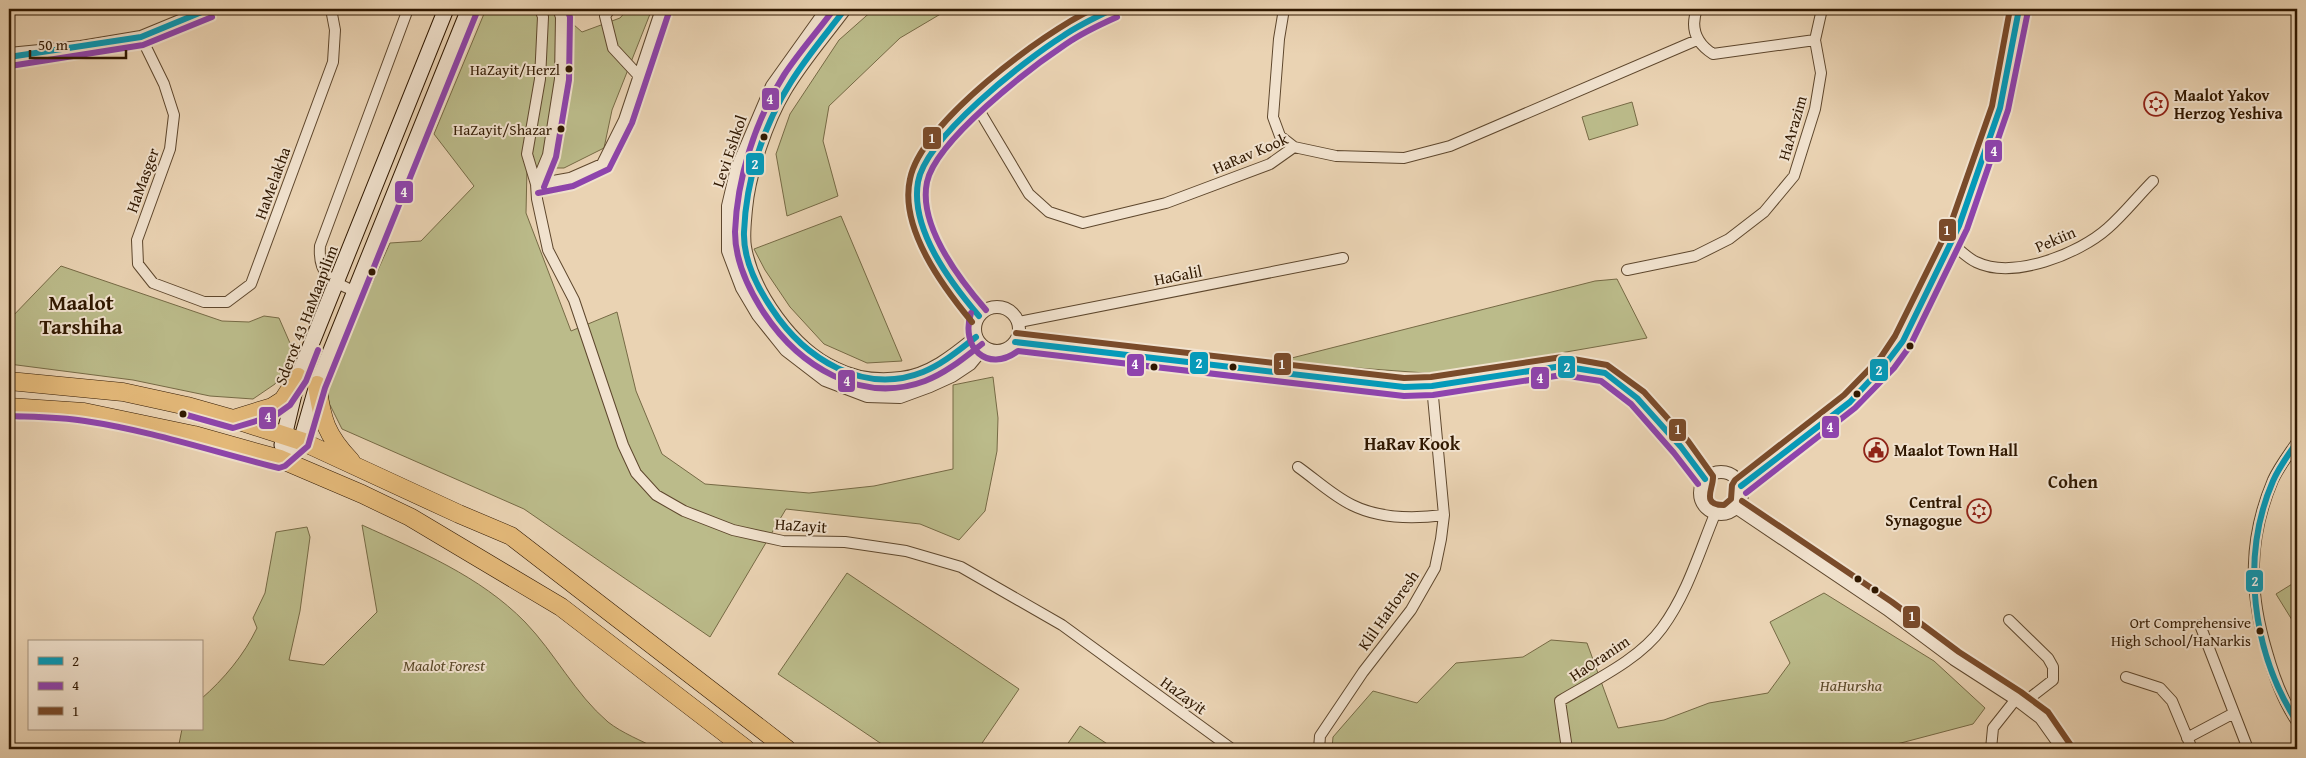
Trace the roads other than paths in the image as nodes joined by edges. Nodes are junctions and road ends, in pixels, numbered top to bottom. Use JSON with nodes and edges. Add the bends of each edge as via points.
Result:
{"nodes":[{"id":1,"x":209,"y":9,"type":"edge"},
{"id":2,"x":331,"y":9,"type":"edge"},
{"id":3,"x":408,"y":9,"type":"edge"},
{"id":4,"x":446,"y":9,"type":"edge"},
{"id":5,"x":468,"y":9,"type":"edge"},
{"id":6,"x":540,"y":9,"type":"edge"},
{"id":7,"x":558,"y":9,"type":"edge"},
{"id":8,"x":610,"y":9,"type":"edge"},
{"id":9,"x":661,"y":9,"type":"edge"},
{"id":10,"x":827,"y":9,"type":"edge"},
{"id":11,"x":845,"y":9,"type":"edge"},
{"id":12,"x":1113,"y":9,"type":"edge"},
{"id":13,"x":1284,"y":9,"type":"edge"},
{"id":14,"x":1698,"y":9,"type":"edge"},
{"id":15,"x":1822,"y":9,"type":"edge"},
{"id":16,"x":2018,"y":9,"type":"edge"},
{"id":17,"x":141,"y":36,"type":"junction"},
{"id":18,"x":1697,"y":40,"type":"junction"},
{"id":19,"x":1814,"y":40,"type":"junction"},
{"id":20,"x":11,"y":55,"type":"edge"},
{"id":21,"x":638,"y":75,"type":"junction"},
{"id":22,"x":976,"y":105,"type":"junction"},
{"id":23,"x":1294,"y":147,"type":"junction"},
{"id":24,"x":2153,"y":181,"type":"dead end"},
{"id":25,"x":536,"y":184,"type":"junction"},
{"id":26,"x":1951,"y":243,"type":"junction"},
{"id":27,"x":1343,"y":258,"type":"dead end"},
{"id":28,"x":1627,"y":270,"type":"dead end"},
{"id":29,"x":336,"y":284,"type":"junction"},
{"id":30,"x":173,"y":290,"type":"joint"},
{"id":31,"x":354,"y":291,"type":"junction"},
{"id":32,"x":979,"y":316,"type":"junction"},
{"id":33,"x":1019,"y":322,"type":"junction"},
{"id":34,"x":980,"y":342,"type":"junction"},
{"id":35,"x":1015,"y":342,"type":"junction"},
{"id":36,"x":298,"y":378,"type":"junction"},
{"id":37,"x":9,"y":381,"type":"edge"},
{"id":38,"x":317,"y":385,"type":"junction"},
{"id":39,"x":1432,"y":386,"type":"junction"},
{"id":40,"x":9,"y":407,"type":"edge"},
{"id":41,"x":233,"y":419,"type":"junction"},
{"id":42,"x":283,"y":435,"type":"junction"},
{"id":43,"x":301,"y":441,"type":"junction"},
{"id":44,"x":2297,"y":442,"type":"edge"},
{"id":45,"x":280,"y":459,"type":"junction"},
{"id":46,"x":356,"y":467,"type":"junction"},
{"id":47,"x":1298,"y":467,"type":"dead end"},
{"id":48,"x":1705,"y":479,"type":"junction"},
{"id":49,"x":1741,"y":486,"type":"junction"},
{"id":50,"x":1737,"y":508,"type":"junction"},
{"id":51,"x":1715,"y":514,"type":"junction"},
{"id":52,"x":1444,"y":516,"type":"junction"},
{"id":53,"x":2009,"y":620,"type":"dead end"},
{"id":54,"x":2200,"y":625,"type":"dead end"},
{"id":55,"x":2126,"y":677,"type":"dead end"},
{"id":56,"x":2019,"y":701,"type":"junction"},
{"id":57,"x":2234,"y":714,"type":"junction"},
{"id":58,"x":2297,"y":722,"type":"edge"},
{"id":59,"x":2187,"y":738,"type":"junction"},
{"id":60,"x":746,"y":749,"type":"edge"},
{"id":61,"x":787,"y":749,"type":"edge"},
{"id":62,"x":1232,"y":749,"type":"edge"},
{"id":63,"x":1319,"y":749,"type":"edge"},
{"id":64,"x":1567,"y":749,"type":"edge"},
{"id":65,"x":1991,"y":749,"type":"edge"},
{"id":66,"x":2064,"y":749,"type":"edge"},
{"id":67,"x":2192,"y":749,"type":"edge"},
{"id":68,"x":2248,"y":749,"type":"edge"}],
"edges":[{"from":1,"to":17,"type":"street"},
{"from":2,"to":30,"type":"street","name":"HaMelakha","via":[[335,30],[333,62],[251,284],[227,302],[204,302]]},
{"from":3,"to":29,"type":"street","via":[[320,246],[320,264]]},
{"from":4,"to":29,"type":"main road","name":"Sderot 43 HaMaapilim"},
{"from":5,"to":31,"type":"main road"},
{"from":6,"to":25,"type":"street","name":"HaZayit","via":[[543,17],[540,79],[527,154]]},
{"from":7,"to":25,"type":"street","name":"HaZayit","via":[[562,17],[560,79],[548,155]]},
{"from":8,"to":21,"type":"street","via":[[605,16],[613,48]]},
{"from":9,"to":21,"type":"street"},
{"from":10,"to":34,"type":"street","name":"Levi Eshkol","via":[[772,86],[737,168],[728,206],[728,251],[742,288],[758,315],[786,350],[825,380],[867,396],[900,397],[952,376],[970,364]]},
{"from":11,"to":34,"type":"street","name":"Levi Eshkol","via":[[784,91],[753,173],[746,208],[745,246],[757,283],[771,309],[805,348],[834,368],[866,378],[902,378]]},
{"from":12,"to":22,"type":"street","via":[[1060,37]]},
{"from":13,"to":23,"type":"street","via":[[1273,117],[1280,136]]},
{"from":14,"to":18,"type":"street","via":[[1694,28]]},
{"from":15,"to":19,"type":"street"},
{"from":16,"to":26,"type":"street","via":[[2000,108]]},
{"from":17,"to":20,"type":"street"},
{"from":17,"to":30,"type":"street","name":"HaMasger","via":[[164,84],[174,115],[170,149],[137,240],[138,264],[153,282]]},
{"from":18,"to":19,"type":"street","via":[[1713,54]]},
{"from":18,"to":23,"type":"street","name":"HaRav Kook","via":[[1450,146],[1404,158],[1336,156]]},
{"from":19,"to":28,"type":"street","name":"HaArazim","via":[[1821,73],[1815,109],[1794,176],[1764,212],[1729,239],[1695,256]]},
{"from":21,"to":25,"type":"street","via":[[624,120],[602,164],[570,178]]},
{"from":22,"to":23,"type":"street","name":"HaRav Kook","via":[[1029,194],[1049,212],[1083,223],[1166,203],[1270,164]]},
{"from":22,"to":32,"type":"street","via":[[932,152],[918,180],[920,210],[928,242],[944,272]]},
{"from":24,"to":26,"type":"street","name":"Pekiin","via":[[2107,229],[2078,247],[2042,263],[2002,269],[1976,262]]},
{"from":25,"to":62,"type":"street","name":"HaZayit","via":[[548,250],[568,286],[586,331],[623,445],[636,473],[656,495],[684,511],[733,530],[783,541],[845,542],[906,551],[961,568],[1062,625]]},
{"from":26,"to":49,"type":"street","via":[[1894,356],[1863,391]]},
{"from":27,"to":33,"type":"street","name":"HaGalil"},
{"from":29,"to":31,"type":"street"},
{"from":29,"to":36,"type":"main road","name":"Sderot 43 HaMaapilim"},
{"from":31,"to":38,"type":"main road"},
{"from":32,"to":33,"type":"street","via":[[997,307],[1010,311]]},
{"from":32,"to":34,"type":"street","via":[[975,330]]},
{"from":33,"to":35,"type":"street","via":[[1019,336]]},
{"from":34,"to":35,"type":"street","via":[[997,351]]},
{"from":35,"to":39,"type":"street","via":[[1404,387]]},
{"from":36,"to":41,"type":"highway","via":[[283,400],[272,407]]},
{"from":36,"to":42,"type":"main road","name":"Sderot 43 HaMaapilim"},
{"from":37,"to":41,"type":"highway","via":[[123,392]]},
{"from":38,"to":43,"type":"main road"},
{"from":38,"to":46,"type":"highway","via":[[327,429]]},
{"from":39,"to":48,"type":"street","via":[[1562,366],[1605,373],[1637,398]]},
{"from":39,"to":52,"type":"street","name":"Klil HaHoresh"},
{"from":40,"to":45,"type":"highway","via":[[120,418]]},
{"from":41,"to":42,"type":"highway"},
{"from":42,"to":43,"type":"highway"},
{"from":42,"to":45,"type":"main road","name":"Sderot 43 HaMaapilim"},
{"from":43,"to":45,"type":"main road"},
{"from":43,"to":46,"type":"highway"},
{"from":44,"to":58,"type":"street","via":[[2273,479],[2253,558],[2256,613],[2275,682]]},
{"from":45,"to":60,"type":"highway","via":[[410,517],[561,607]]},
{"from":46,"to":61,"type":"highway","via":[[511,536]]},
{"from":47,"to":52,"type":"street","via":[[1352,505],[1389,516]]},
{"from":48,"to":49,"type":"street","via":[[1725,472]]},
{"from":48,"to":51,"type":"street","via":[[1699,492],[1700,500]]},
{"from":49,"to":50,"type":"street","via":[[1742,498]]},
{"from":50,"to":51,"type":"street","via":[[1727,514]]},
{"from":50,"to":56,"type":"street"},
{"from":51,"to":64,"type":"street","name":"HaOranim","via":[[1684,592],[1661,630],[1632,657],[1560,701]]},
{"from":52,"to":63,"type":"street","name":"Klil HaHoresh","via":[[1435,568],[1426,586],[1320,736]]},
{"from":53,"to":56,"type":"street","via":[[2048,658],[2053,667],[2053,680]]},
{"from":54,"to":57,"type":"street"},
{"from":55,"to":59,"type":"street","via":[[2160,688],[2172,701]]},
{"from":56,"to":65,"type":"street","via":[[1993,728]]},
{"from":56,"to":66,"type":"street","via":[[2041,718]]},
{"from":57,"to":59,"type":"street"},
{"from":57,"to":68,"type":"street"},
{"from":59,"to":67,"type":"street"}]}
